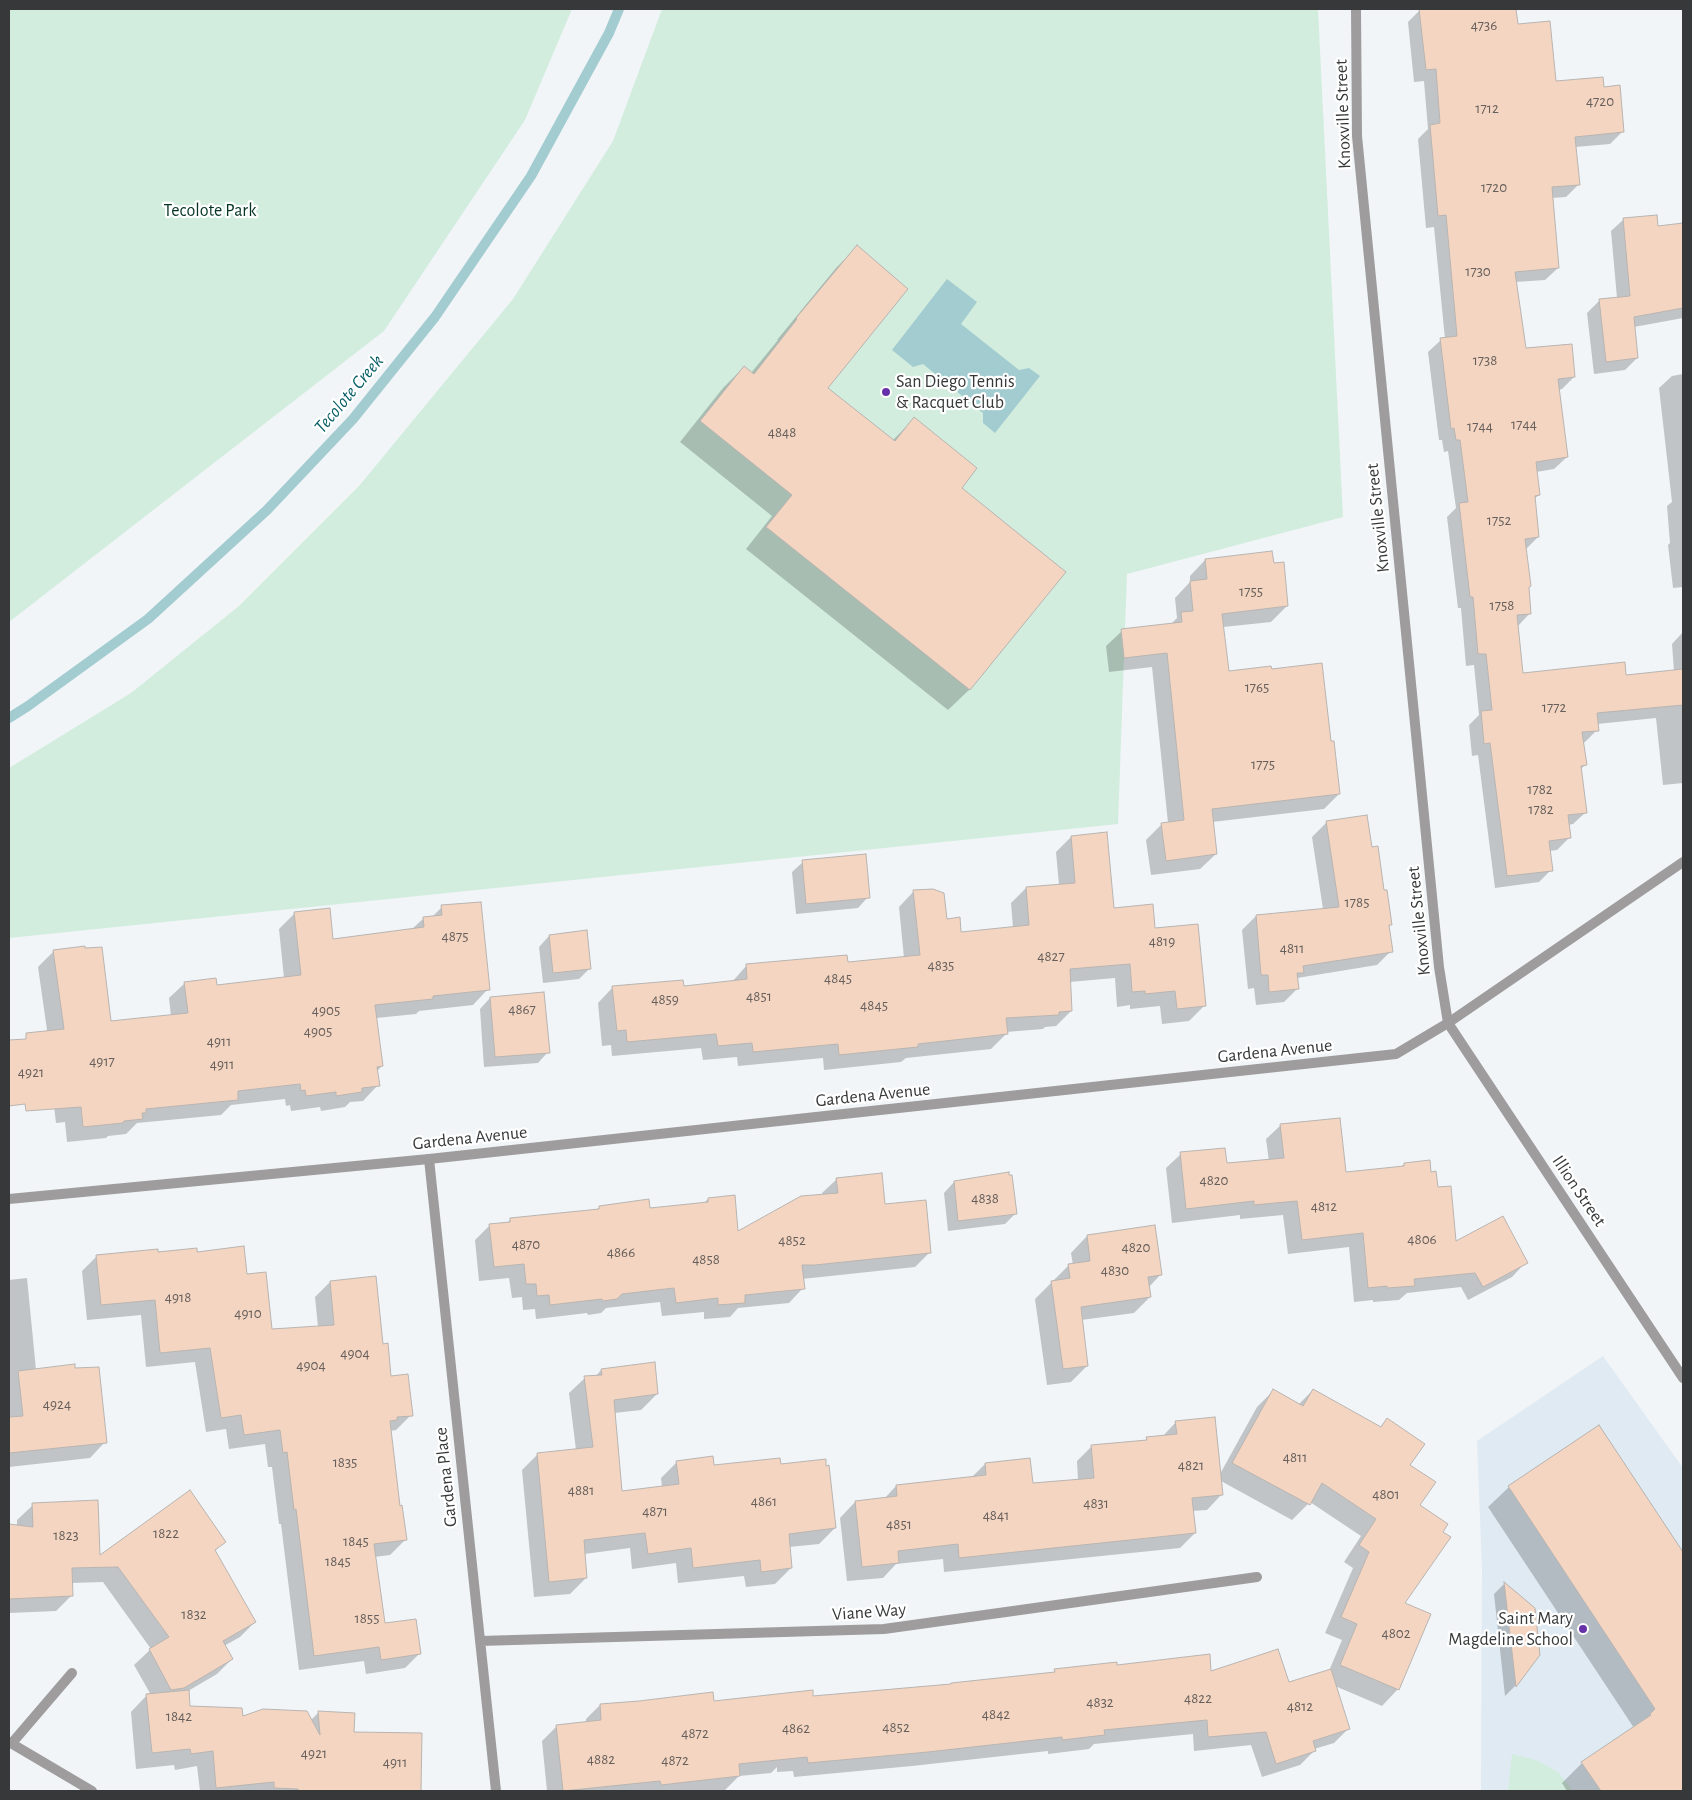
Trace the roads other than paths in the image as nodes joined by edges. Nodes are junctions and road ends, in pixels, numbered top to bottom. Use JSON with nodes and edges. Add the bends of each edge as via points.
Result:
{"nodes":[{"id":1,"x":1356,"y":9,"type":"edge"},
{"id":2,"x":1683,"y":862,"type":"edge"},
{"id":3,"x":1448,"y":1023,"type":"junction"},
{"id":4,"x":429,"y":1159,"type":"junction"},
{"id":5,"x":9,"y":1199,"type":"edge"},
{"id":6,"x":1683,"y":1378,"type":"edge"},
{"id":7,"x":1256,"y":1577,"type":"dead end"},
{"id":8,"x":480,"y":1641,"type":"junction"},
{"id":9,"x":72,"y":1673,"type":"dead end"},
{"id":10,"x":10,"y":1742,"type":"edge"},
{"id":11,"x":92,"y":1791,"type":"edge"},
{"id":12,"x":496,"y":1791,"type":"edge"}],
"edges":[{"from":1,"to":3,"type":"street","name":"Knoxville Street","via":[[1357,136],[1439,967]]},
{"from":2,"to":3,"type":"street","name":"Gardena Avenue"},
{"from":3,"to":4,"type":"street","name":"Gardena Avenue","via":[[1396,1054]]},
{"from":3,"to":6,"type":"street","name":"Illion Street"},
{"from":4,"to":5,"type":"street","name":"Gardena Avenue"},
{"from":4,"to":8,"type":"street","name":"Gardena Place"},
{"from":7,"to":8,"type":"street","name":"Viane Way","via":[[884,1630]]},
{"from":8,"to":12,"type":"street","name":"Gardena Place"},
{"from":9,"to":10,"type":"street"},
{"from":10,"to":11,"type":"street"}]}
